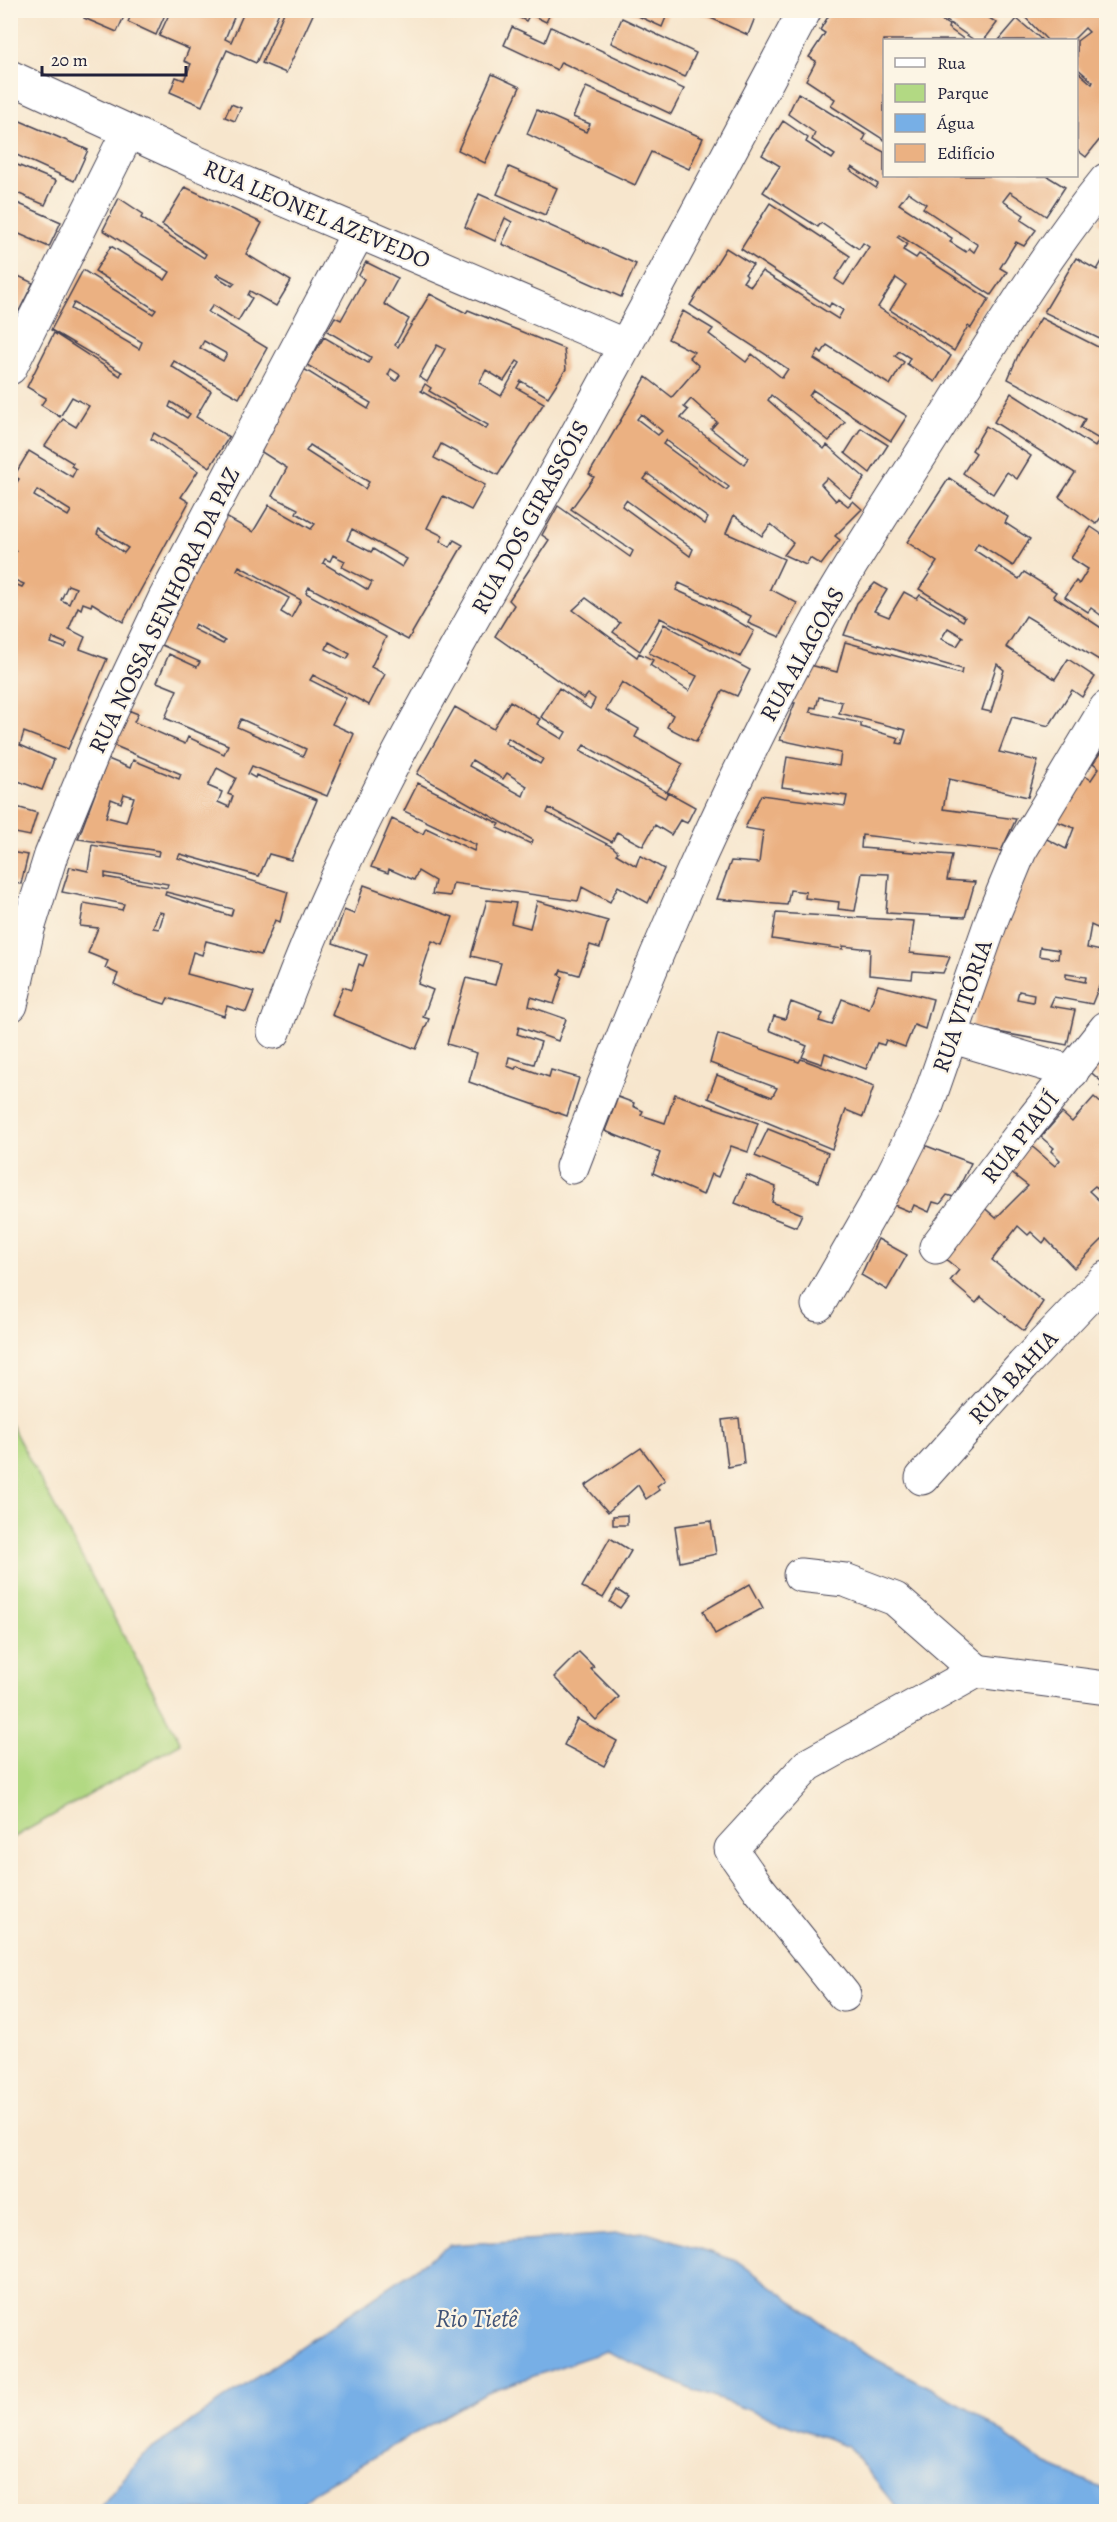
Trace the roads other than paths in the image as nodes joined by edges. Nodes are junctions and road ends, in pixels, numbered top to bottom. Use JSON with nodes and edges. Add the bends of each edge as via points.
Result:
{"nodes":[{"id":1,"x":805,"y":10,"type":"edge"},
{"id":2,"x":10,"y":77,"type":"edge"},
{"id":3,"x":128,"y":132,"type":"junction"},
{"id":4,"x":1107,"y":180,"type":"edge"},
{"id":5,"x":358,"y":231,"type":"junction"},
{"id":6,"x":626,"y":346,"type":"junction"},
{"id":7,"x":10,"y":368,"type":"edge"},
{"id":8,"x":1107,"y":708,"type":"edge"},
{"id":9,"x":11,"y":1005,"type":"edge"},
{"id":10,"x":1107,"y":1028,"type":"edge"},
{"id":11,"x":274,"y":1032,"type":"dead end"},
{"id":12,"x":953,"y":1037,"type":"junction"},
{"id":13,"x":1072,"y":1072,"type":"junction"},
{"id":14,"x":572,"y":1167,"type":"dead end"},
{"id":15,"x":936,"y":1247,"type":"dead end"},
{"id":16,"x":1107,"y":1278,"type":"edge"},
{"id":17,"x":818,"y":1305,"type":"dead end"},
{"id":18,"x":922,"y":1478,"type":"dead end"},
{"id":19,"x":801,"y":1575,"type":"dead end"},
{"id":20,"x":977,"y":1671,"type":"junction"},
{"id":21,"x":1107,"y":1688,"type":"edge"},
{"id":22,"x":844,"y":1995,"type":"dead end"}],
"edges":[{"from":1,"to":6,"type":"street","name":"RUA DOS GIRASSÓIS"},
{"from":2,"to":3,"type":"street","name":"RUA LEONEL AZEVEDO"},
{"from":3,"to":5,"type":"street","name":"RUA LEONEL AZEVEDO"},
{"from":3,"to":7,"type":"street"},
{"from":4,"to":14,"type":"street","name":"RUA ALAGOAS","via":[[1016,305],[816,624],[711,831],[631,1012]]},
{"from":5,"to":6,"type":"street","name":"RUA LEONEL AZEVEDO"},
{"from":5,"to":9,"type":"street","name":"RUA NOSSA SENHORA DA PAZ","via":[[164,600],[102,731],[51,855],[28,929]]},
{"from":6,"to":11,"type":"street","name":"RUA DOS GIRASSÓIS","via":[[396,754],[326,898]]},
{"from":8,"to":12,"type":"street","name":"RUA VITÓRIA","via":[[1020,851],[993,916]]},
{"from":10,"to":13,"type":"street","name":"RUA PIAUÍ"},
{"from":12,"to":13,"type":"street"},
{"from":12,"to":17,"type":"street","name":"RUA VITÓRIA","via":[[926,1108],[892,1176]]},
{"from":13,"to":15,"type":"street","name":"RUA PIAUÍ"},
{"from":16,"to":18,"type":"street","name":"RUA BAHIA"},
{"from":19,"to":20,"type":"street","via":[[845,1580],[895,1599]]},
{"from":20,"to":21,"type":"street"},
{"from":20,"to":22,"type":"street","via":[[807,1765],[731,1850]]}]}
